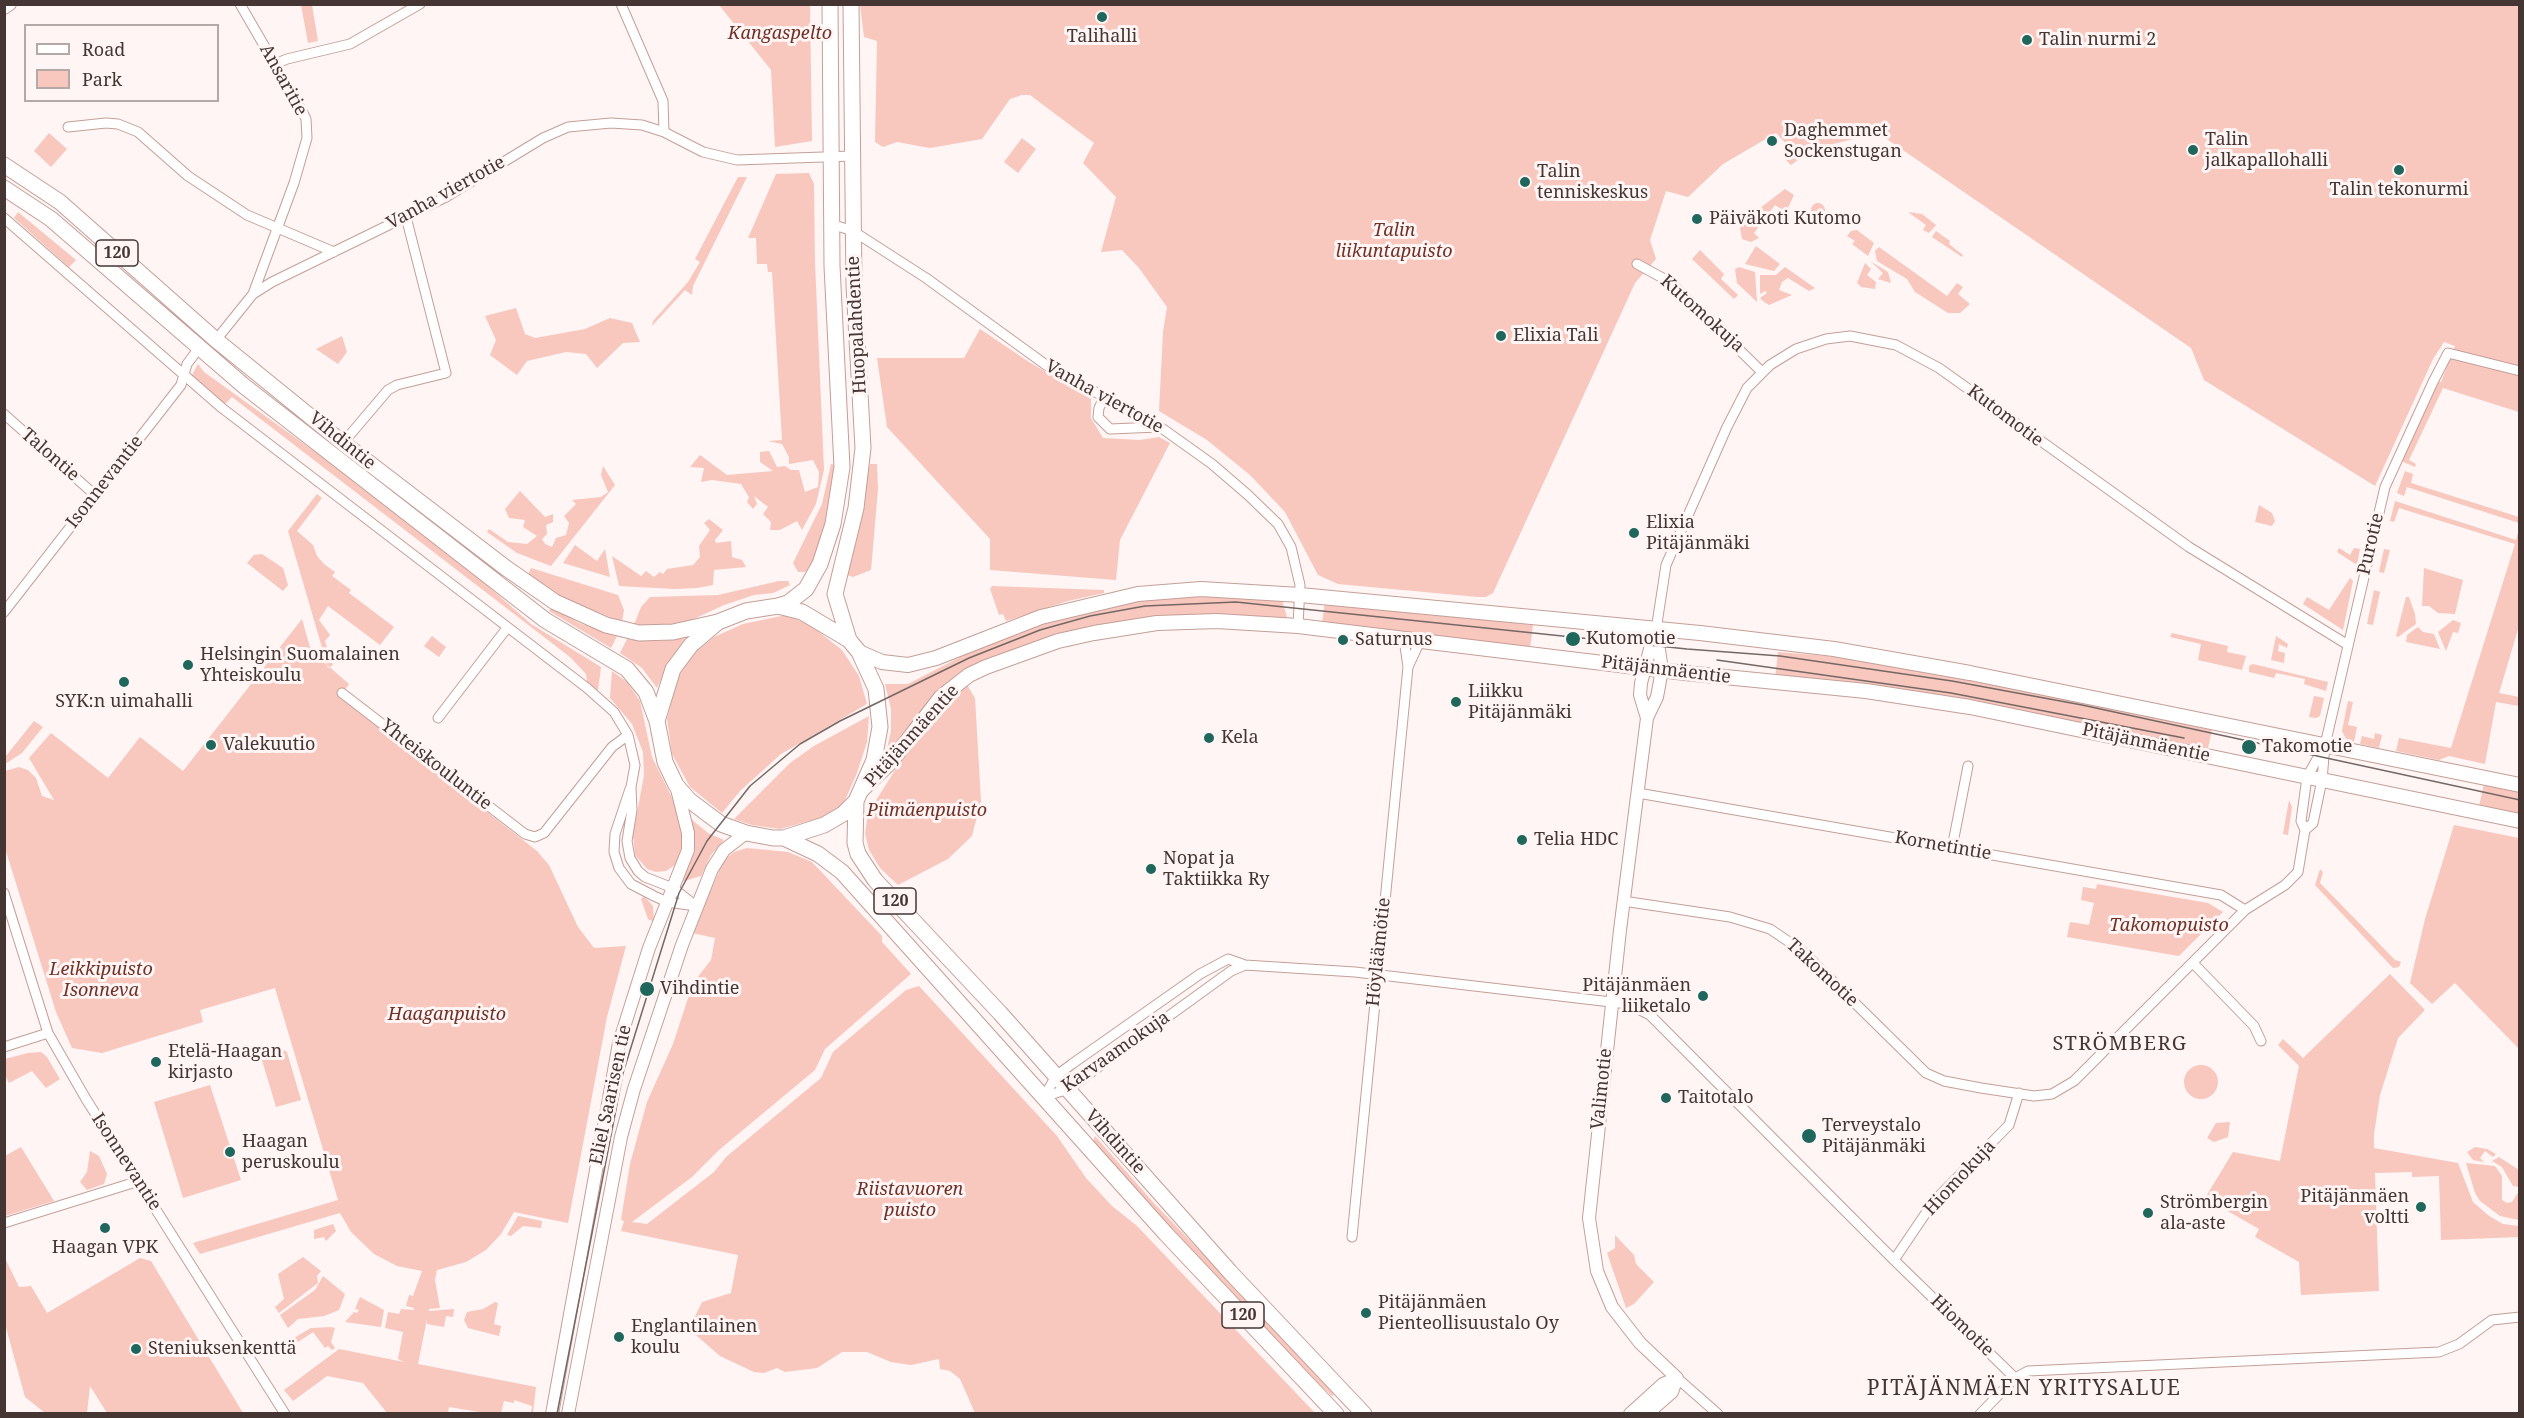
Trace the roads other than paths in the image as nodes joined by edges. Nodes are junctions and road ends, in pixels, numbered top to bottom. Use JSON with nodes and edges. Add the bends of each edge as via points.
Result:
{"nodes":[{"id":1,"x":10,"y":4,"type":"edge"},
{"id":2,"x":240,"y":4,"type":"edge"},
{"id":3,"x":420,"y":4,"type":"edge"},
{"id":4,"x":621,"y":4,"type":"edge"},
{"id":5,"x":830,"y":4,"type":"edge"},
{"id":6,"x":851,"y":4,"type":"edge"},
{"id":7,"x":4,"y":8,"type":"edge"},
{"id":8,"x":275,"y":64,"type":"junction"},
{"id":9,"x":68,"y":127,"type":"dead end"},
{"id":10,"x":664,"y":132,"type":"junction"},
{"id":11,"x":852,"y":156,"type":"junction"},
{"id":12,"x":831,"y":157,"type":"junction"},
{"id":13,"x":4,"y":165,"type":"edge"},
{"id":14,"x":4,"y":189,"type":"edge"},
{"id":15,"x":406,"y":217,"type":"junction"},
{"id":16,"x":4,"y":218,"type":"edge"},
{"id":17,"x":831,"y":225,"type":"junction"},
{"id":18,"x":277,"y":228,"type":"junction"},
{"id":19,"x":853,"y":231,"type":"junction"},
{"id":20,"x":334,"y":252,"type":"junction"},
{"id":21,"x":1637,"y":264,"type":"dead end"},
{"id":22,"x":253,"y":294,"type":"junction"},
{"id":23,"x":216,"y":340,"type":"junction"},
{"id":24,"x":199,"y":348,"type":"junction"},
{"id":25,"x":2520,"y":371,"type":"edge"},
{"id":26,"x":1762,"y":372,"type":"junction"},
{"id":27,"x":184,"y":375,"type":"junction"},
{"id":28,"x":1105,"y":396,"type":"junction"},
{"id":29,"x":4,"y":414,"type":"edge"},
{"id":30,"x":1158,"y":427,"type":"junction"},
{"id":31,"x":343,"y":443,"type":"junction"},
{"id":32,"x":95,"y":495,"type":"junction"},
{"id":33,"x":1300,"y":595,"type":"junction"},
{"id":34,"x":778,"y":606,"type":"junction"},
{"id":35,"x":4,"y":612,"type":"edge"},
{"id":36,"x":718,"y":622,"type":"junction"},
{"id":37,"x":1299,"y":626,"type":"junction"},
{"id":38,"x":507,"y":628,"type":"junction"},
{"id":39,"x":1656,"y":630,"type":"junction"},
{"id":40,"x":1404,"y":639,"type":"junction"},
{"id":41,"x":1420,"y":641,"type":"junction"},
{"id":42,"x":2348,"y":645,"type":"junction"},
{"id":43,"x":854,"y":646,"type":"junction"},
{"id":44,"x":1408,"y":667,"type":"junction"},
{"id":45,"x":1643,"y":668,"type":"junction"},
{"id":46,"x":1662,"y":670,"type":"junction"},
{"id":47,"x":342,"y":693,"type":"dead end"},
{"id":48,"x":438,"y":718,"type":"dead end"},
{"id":49,"x":1647,"y":718,"type":"junction"},
{"id":50,"x":657,"y":721,"type":"junction"},
{"id":51,"x":628,"y":735,"type":"junction"},
{"id":52,"x":2325,"y":745,"type":"junction"},
{"id":53,"x":1968,"y":766,"type":"dead end"},
{"id":54,"x":2307,"y":777,"type":"junction"},
{"id":55,"x":2322,"y":780,"type":"junction"},
{"id":56,"x":676,"y":785,"type":"junction"},
{"id":57,"x":2520,"y":785,"type":"edge"},
{"id":58,"x":631,"y":787,"type":"junction"},
{"id":59,"x":1638,"y":793,"type":"junction"},
{"id":60,"x":859,"y":796,"type":"junction"},
{"id":61,"x":2520,"y":820,"type":"edge"},
{"id":62,"x":2306,"y":830,"type":"junction"},
{"id":63,"x":746,"y":833,"type":"junction"},
{"id":64,"x":784,"y":838,"type":"junction"},
{"id":65,"x":1952,"y":848,"type":"junction"},
{"id":66,"x":673,"y":888,"type":"junction"},
{"id":67,"x":4,"y":893,"type":"edge"},
{"id":68,"x":1623,"y":901,"type":"junction"},
{"id":69,"x":667,"y":902,"type":"junction"},
{"id":70,"x":696,"y":906,"type":"junction"},
{"id":71,"x":2245,"y":910,"type":"junction"},
{"id":72,"x":2193,"y":963,"type":"junction"},
{"id":73,"x":1245,"y":965,"type":"junction"},
{"id":74,"x":1377,"y":975,"type":"junction"},
{"id":75,"x":1612,"y":1002,"type":"junction"},
{"id":76,"x":48,"y":1033,"type":"junction"},
{"id":77,"x":2261,"y":1041,"type":"dead end"},
{"id":78,"x":4,"y":1047,"type":"edge"},
{"id":79,"x":1056,"y":1076,"type":"junction"},
{"id":80,"x":1068,"y":1089,"type":"junction"},
{"id":81,"x":2019,"y":1093,"type":"junction"},
{"id":82,"x":1044,"y":1097,"type":"junction"},
{"id":83,"x":139,"y":1181,"type":"junction"},
{"id":84,"x":4,"y":1223,"type":"edge"},
{"id":85,"x":1352,"y":1237,"type":"dead end"},
{"id":86,"x":1894,"y":1260,"type":"junction"},
{"id":87,"x":2520,"y":1317,"type":"edge"},
{"id":88,"x":2015,"y":1377,"type":"junction"},
{"id":89,"x":1677,"y":1378,"type":"junction"},
{"id":90,"x":280,"y":1412,"type":"edge"},
{"id":91,"x":552,"y":1413,"type":"edge"},
{"id":92,"x":568,"y":1413,"type":"edge"},
{"id":93,"x":1336,"y":1413,"type":"edge"},
{"id":94,"x":1364,"y":1413,"type":"edge"},
{"id":95,"x":1630,"y":1413,"type":"edge"},
{"id":96,"x":1647,"y":1413,"type":"edge"},
{"id":97,"x":1718,"y":1413,"type":"edge"},
{"id":98,"x":1980,"y":1413,"type":"edge"}],
"edges":[{"from":1,"to":7,"type":"street"},
{"from":2,"to":8,"type":"street","name":"Ansaritie"},
{"from":3,"to":8,"type":"street","via":[[350,44]]},
{"from":4,"to":10,"type":"street","via":[[663,101]]},
{"from":5,"to":12,"type":"main road","name":"Huopalahdentie"},
{"from":6,"to":11,"type":"main road","name":"Huopalahdentie"},
{"from":8,"to":18,"type":"street","name":"Ansaritie","via":[[306,119],[307,138]]},
{"from":9,"to":18,"type":"street","via":[[106,123],[138,132],[188,176],[247,215]]},
{"from":10,"to":12,"type":"street","name":"Vanha viertotie","via":[[717,157],[737,160]]},
{"from":10,"to":15,"type":"street","name":"Vanha viertotie","via":[[642,125],[611,123],[561,129]]},
{"from":11,"to":12,"type":"street","name":"Vanha viertotie"},
{"from":11,"to":19,"type":"main road","name":"Huopalahdentie"},
{"from":12,"to":17,"type":"main road","name":"Huopalahdentie"},
{"from":13,"to":23,"type":"main road","name":"Vihdintie","number":"120","via":[[60,202]]},
{"from":14,"to":24,"type":"main road","name":"Vihdintie","number":"120","via":[[51,219]]},
{"from":15,"to":20,"type":"street","name":"Vanha viertotie"},
{"from":15,"to":31,"type":"street","via":[[446,373],[388,390]]},
{"from":16,"to":27,"type":"street"},
{"from":17,"to":19,"type":"street","name":"Vanha viertotie"},
{"from":17,"to":34,"type":"main road","name":"Huopalahdentie","via":[[842,432],[838,494],[826,547],[813,578],[798,596]]},
{"from":18,"to":20,"type":"street"},
{"from":18,"to":22,"type":"street","name":"Ansaritie"},
{"from":19,"to":28,"type":"street","name":"Vanha viertotie","via":[[926,278],[1027,353]]},
{"from":19,"to":43,"type":"main road","name":"Huopalahdentie","via":[[863,448],[856,508],[836,594]]},
{"from":20,"to":22,"type":"street","name":"Vanha viertotie"},
{"from":21,"to":26,"type":"street","name":"Kutomokuja","via":[[1670,282]]},
{"from":22,"to":23,"type":"street"},
{"from":23,"to":31,"type":"main road","name":"Vihdintie","number":"120"},
{"from":24,"to":27,"type":"street","name":"Isonnevantie"},
{"from":24,"to":50,"type":"main road","name":"Vihdintie","number":"120","via":[[544,620],[627,669],[646,692]]},
{"from":25,"to":42,"type":"street","name":"Purotie","via":[[2448,353],[2385,487]]},
{"from":26,"to":39,"type":"street","name":"Kutomotie","via":[[1737,405],[1666,565]]},
{"from":26,"to":42,"type":"street","name":"Kutomotie","via":[[1796,349],[1826,339],[1863,337],[1896,345],[1956,380],[2189,548]]},
{"from":27,"to":32,"type":"street","name":"Isonnevantie","via":[[181,385]]},
{"from":27,"to":38,"type":"street"},
{"from":28,"to":30,"type":"street","name":"Vanha viertotie"},
{"from":28,"to":30,"type":"street","via":[[1098,417],[1110,429]]},
{"from":29,"to":32,"type":"street","name":"Talontie"},
{"from":30,"to":33,"type":"street","name":"Vanha viertotie","via":[[1212,464],[1278,524],[1294,555]]},
{"from":31,"to":36,"type":"main road","name":"Vihdintie","number":"120","via":[[506,568],[555,602],[584,616],[625,631],[657,634]]},
{"from":32,"to":35,"type":"street","name":"Isonnevantie"},
{"from":33,"to":37,"type":"street","name":"Vanha viertotie"},
{"from":33,"to":39,"type":"main road","name":"Pitäjänmäentie"},
{"from":33,"to":43,"type":"main road","name":"Pitäjänmäentie","via":[[1201,590],[1138,594],[1050,615],[908,665],[882,662]]},
{"from":34,"to":36,"type":"main road","via":[[746,611]]},
{"from":34,"to":43,"type":"main road","via":[[802,612]]},
{"from":36,"to":50,"type":"main road","via":[[691,645],[673,669]]},
{"from":37,"to":40,"type":"main road","name":"Pitäjänmäentie"},
{"from":37,"to":60,"type":"main road","name":"Pitäjänmäentie","via":[[1201,621],[1140,625],[1058,641],[1004,659],[969,675],[942,697]]},
{"from":38,"to":48,"type":"street"},
{"from":38,"to":51,"type":"street","via":[[594,694],[614,712]]},
{"from":39,"to":45,"type":"street","name":"Valimotie"},
{"from":39,"to":46,"type":"street","name":"Valimotie"},
{"from":39,"to":52,"type":"main road","name":"Pitäjänmäentie","via":[[1834,649],[1926,664]]},
{"from":40,"to":41,"type":"main road","name":"Pitäjänmäentie"},
{"from":40,"to":44,"type":"street","name":"Höyläämötie"},
{"from":41,"to":44,"type":"street","name":"Höyläämötie"},
{"from":41,"to":45,"type":"main road","name":"Pitäjänmäentie"},
{"from":42,"to":52,"type":"street","name":"Purotie"},
{"from":43,"to":60,"type":"main road","name":"Huopalahdentie","via":[[876,689],[880,727],[874,760]]},
{"from":44,"to":74,"type":"street","name":"Höyläämötie"},
{"from":45,"to":46,"type":"main road","name":"Pitäjänmäentie"},
{"from":45,"to":49,"type":"street","name":"Valimotie","via":[[1640,695]]},
{"from":46,"to":49,"type":"street","name":"Valimotie","via":[[1657,697]]},
{"from":46,"to":54,"type":"main road","name":"Pitäjänmäentie","via":[[1866,691],[1970,707]]},
{"from":47,"to":51,"type":"street","name":"Yhteiskouluntie","via":[[535,837],[544,832],[612,747]]},
{"from":49,"to":59,"type":"street","name":"Valimotie"},
{"from":50,"to":56,"type":"main road","via":[[661,750]]},
{"from":51,"to":58,"type":"street","via":[[635,765]]},
{"from":52,"to":54,"type":"street","name":"Takomotie"},
{"from":52,"to":55,"type":"street","name":"Takomotie"},
{"from":52,"to":57,"type":"main road","name":"Pitäjänmäentie"},
{"from":53,"to":65,"type":"street"},
{"from":54,"to":55,"type":"main road","name":"Pitäjänmäentie"},
{"from":54,"to":62,"type":"street","name":"Takomotie","via":[[2301,821]]},
{"from":55,"to":61,"type":"main road","name":"Pitäjänmäentie"},
{"from":55,"to":62,"type":"street","name":"Takomotie","via":[[2313,823]]},
{"from":56,"to":63,"type":"main road","via":[[710,818]]},
{"from":56,"to":66,"type":"street","name":"Eliel Saarisen tie","via":[[688,841]]},
{"from":58,"to":66,"type":"street","via":[[627,841],[633,866],[645,877]]},
{"from":58,"to":69,"type":"street","via":[[615,834],[616,860],[631,884]]},
{"from":59,"to":65,"type":"street","name":"Kornetintie"},
{"from":59,"to":68,"type":"street","name":"Valimotie"},
{"from":60,"to":64,"type":"main road","via":[[834,820]]},
{"from":60,"to":79,"type":"main road","name":"Vihdintie","number":"120","via":[[854,819],[855,843],[869,872]]},
{"from":62,"to":71,"type":"street","name":"Takomotie","via":[[2298,872]]},
{"from":63,"to":64,"type":"main road"},
{"from":63,"to":70,"type":"street","name":"Eliel Saarisen tie","via":[[716,860]]},
{"from":64,"to":82,"type":"main road","name":"Vihdintie","number":"120","via":[[818,854],[842,872]]},
{"from":65,"to":71,"type":"street","name":"Kornetintie","via":[[2220,895]]},
{"from":66,"to":69,"type":"street","name":"Eliel Saarisen tie"},
{"from":66,"to":70,"type":"street"},
{"from":67,"to":76,"type":"street","name":"Isonnevantie"},
{"from":68,"to":75,"type":"street","name":"Valimotie"},
{"from":68,"to":81,"type":"street","name":"Takomotie","via":[[1730,917],[1770,929],[1801,950],[1926,1073],[1944,1081]]},
{"from":69,"to":70,"type":"street"},
{"from":69,"to":91,"type":"street","name":"Eliel Saarisen tie","via":[[615,1061]]},
{"from":70,"to":92,"type":"street","name":"Eliel Saarisen tie","via":[[621,1137]]},
{"from":71,"to":72,"type":"street","name":"Takomotie"},
{"from":72,"to":77,"type":"street","via":[[2254,1026]]},
{"from":72,"to":81,"type":"street","name":"Takomotie","via":[[2066,1087],[2045,1096]]},
{"from":73,"to":74,"type":"street","name":"Karvaamokuja"},
{"from":73,"to":79,"type":"street","name":"Karvaamokuja","via":[[1228,959],[1220,961]]},
{"from":73,"to":80,"type":"street","name":"Karvaamokuja","via":[[1232,970]]},
{"from":74,"to":75,"type":"street","name":"Karvaamokuja"},
{"from":74,"to":85,"type":"street","name":"Höyläämötie"},
{"from":75,"to":86,"type":"street","name":"Hiomotie","via":[[1628,1004],[1650,1015]]},
{"from":75,"to":89,"type":"street","name":"Valimotie","via":[[1590,1202],[1592,1252],[1603,1288],[1621,1321]]},
{"from":76,"to":78,"type":"street"},
{"from":76,"to":83,"type":"street","name":"Isonnevantie"},
{"from":79,"to":80,"type":"main road","name":"Vihdintie","number":"120"},
{"from":79,"to":82,"type":"street","name":"Karvaamokuja"},
{"from":80,"to":82,"type":"street","name":"Karvaamokuja"},
{"from":80,"to":94,"type":"main road","name":"Vihdintie","number":"120","via":[[1230,1272]]},
{"from":81,"to":86,"type":"street","name":"Hiomokuja","via":[[2009,1125],[1934,1201]]},
{"from":82,"to":93,"type":"main road","name":"Vihdintie","number":"120","via":[[1207,1279]]},
{"from":83,"to":84,"type":"street"},
{"from":83,"to":90,"type":"street","name":"Isonnevantie"},
{"from":86,"to":88,"type":"street","name":"Hiomotie"},
{"from":87,"to":88,"type":"street","via":[[2492,1320],[2459,1344],[2439,1352],[2036,1370]]},
{"from":88,"to":98,"type":"street"},
{"from":89,"to":95,"type":"street","via":[[1663,1384]]},
{"from":89,"to":96,"type":"street","via":[[1672,1392]]},
{"from":89,"to":97,"type":"street","name":"Valimotie"}]}
